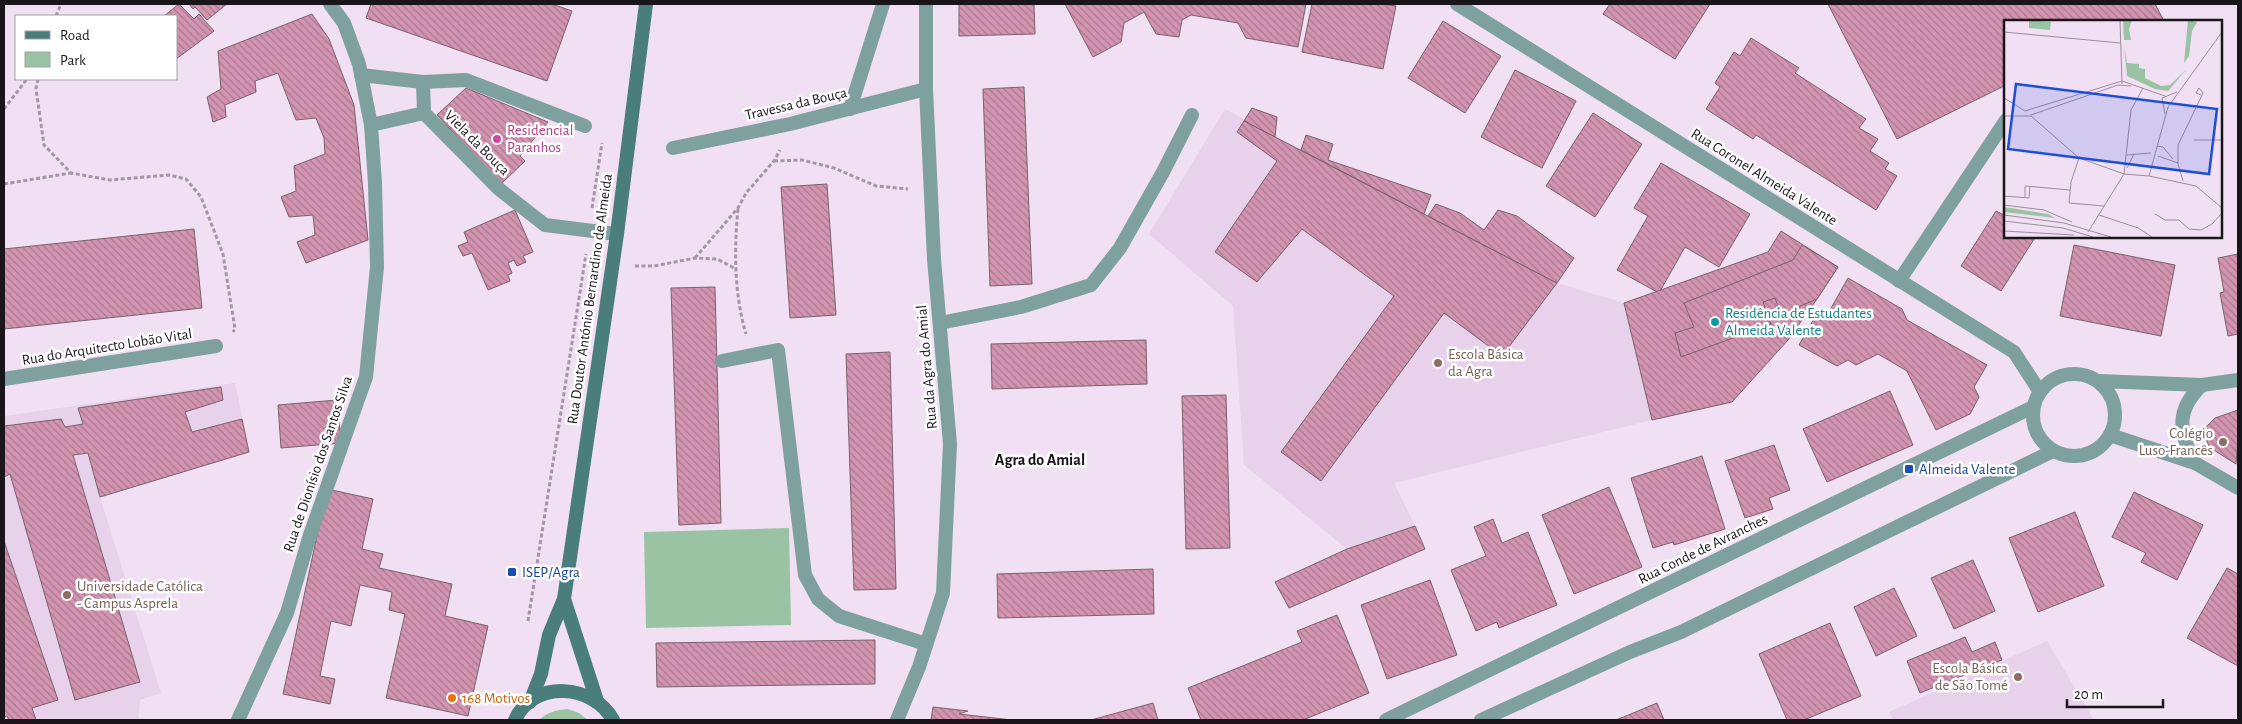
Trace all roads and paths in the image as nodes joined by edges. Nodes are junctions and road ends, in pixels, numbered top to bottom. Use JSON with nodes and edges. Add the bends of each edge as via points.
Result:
{"nodes":[{"id":1,"x":330,"y":4,"type":"edge"},
{"id":2,"x":646,"y":4,"type":"edge"},
{"id":3,"x":883,"y":4,"type":"edge"},
{"id":4,"x":926,"y":4,"type":"edge"},
{"id":5,"x":1457,"y":4,"type":"edge"},
{"id":6,"x":361,"y":75,"type":"junction"},
{"id":7,"x":26,"y":80,"type":"edge"},
{"id":8,"x":38,"y":80,"type":"edge"},
{"id":9,"x":423,"y":82,"type":"junction"},
{"id":10,"x":926,"y":89,"type":"junction"},
{"id":11,"x":4,"y":109,"type":"edge"},
{"id":12,"x":850,"y":109,"type":"junction"},
{"id":13,"x":424,"y":113,"type":"junction"},
{"id":14,"x":1192,"y":115,"type":"dead end"},
{"id":15,"x":2004,"y":123,"type":"edge"},
{"id":16,"x":790,"y":124,"type":"junction"},
{"id":17,"x":370,"y":125,"type":"junction"},
{"id":18,"x":585,"y":126,"type":"dead end"},
{"id":19,"x":603,"y":141,"type":"dead end"},
{"id":20,"x":673,"y":148,"type":"dead end"},
{"id":21,"x":774,"y":161,"type":"junction"},
{"id":22,"x":71,"y":173,"type":"junction"},
{"id":23,"x":4,"y":184,"type":"edge"},
{"id":24,"x":931,"y":190,"type":"junction"},
{"id":25,"x":738,"y":208,"type":"junction"},
{"id":26,"x":588,"y":229,"type":"junction"},
{"id":27,"x":617,"y":234,"type":"junction"},
{"id":28,"x":694,"y":258,"type":"junction"},
{"id":29,"x":585,"y":262,"type":"junction"},
{"id":30,"x":613,"y":266,"type":"junction"},
{"id":31,"x":736,"y":269,"type":"junction"},
{"id":32,"x":1899,"y":281,"type":"junction"},
{"id":33,"x":940,"y":323,"type":"junction"},
{"id":34,"x":216,"y":346,"type":"joint"},
{"id":35,"x":753,"y":355,"type":"junction"},
{"id":36,"x":722,"y":361,"type":"dead end"},
{"id":37,"x":4,"y":379,"type":"edge"},
{"id":38,"x":2238,"y":380,"type":"edge"},
{"id":39,"x":2098,"y":381,"type":"junction"},
{"id":40,"x":2202,"y":385,"type":"junction"},
{"id":41,"x":2040,"y":392,"type":"junction"},
{"id":42,"x":2033,"y":407,"type":"junction"},
{"id":43,"x":2110,"y":434,"type":"junction"},
{"id":44,"x":2053,"y":451,"type":"junction"},
{"id":45,"x":2194,"y":463,"type":"junction"},
{"id":46,"x":2238,"y":488,"type":"edge"},
{"id":47,"x":564,"y":599,"type":"junction"},
{"id":48,"x":527,"y":624,"type":"dead end"},
{"id":49,"x":926,"y":644,"type":"junction"},
{"id":50,"x":596,"y":700,"type":"junction"},
{"id":51,"x":530,"y":702,"type":"junction"},
{"id":52,"x":238,"y":720,"type":"edge"},
{"id":53,"x":515,"y":720,"type":"edge"},
{"id":54,"x":613,"y":720,"type":"edge"},
{"id":55,"x":897,"y":720,"type":"edge"},
{"id":56,"x":1386,"y":720,"type":"edge"},
{"id":57,"x":1481,"y":720,"type":"edge"}],
"edges":[{"from":1,"to":6,"type":"street","name":"Rua de Dionísio dos Santos Silva","via":[[344,23]]},
{"from":2,"to":27,"type":"main road","name":"Rua Doutor António Bernardino de Almeida"},
{"from":3,"to":12,"type":"street"},
{"from":4,"to":10,"type":"street","name":"Rua da Agra do Amial"},
{"from":5,"to":32,"type":"street","name":"Rua Coronel Almeida Valente"},
{"from":6,"to":9,"type":"street"},
{"from":6,"to":17,"type":"street","name":"Rua de Dionísio dos Santos Silva"},
{"from":7,"to":11,"type":"path"},
{"from":8,"to":22,"type":"path","via":[[36,89],[44,145]]},
{"from":9,"to":13,"type":"street"},
{"from":9,"to":18,"type":"street","via":[[466,80]]},
{"from":10,"to":12,"type":"street","name":"Travessa da Bouça"},
{"from":10,"to":24,"type":"street","name":"Rua da Agra do Amial"},
{"from":12,"to":16,"type":"street","name":"Travessa da Bouça"},
{"from":13,"to":17,"type":"street"},
{"from":13,"to":26,"type":"street","name":"Viela da Bouça","via":[[499,188],[545,225]]},
{"from":14,"to":33,"type":"street","via":[[1120,248],[1091,285],[1021,307]]},
{"from":15,"to":32,"type":"street"},
{"from":16,"to":20,"type":"street","name":"Travessa da Bouça"},
{"from":16,"to":21,"type":"path"},
{"from":17,"to":52,"type":"street","name":"Rua de Dionísio dos Santos Silva","via":[[377,267],[366,377],[310,535],[287,613]]},
{"from":19,"to":26,"type":"path"},
{"from":21,"to":24,"type":"path","via":[[802,160],[834,168],[876,186]]},
{"from":21,"to":25,"type":"path","via":[[746,193]]},
{"from":22,"to":23,"type":"path"},
{"from":22,"to":34,"type":"path","via":[[110,180],[169,175],[186,179],[201,197],[223,254],[235,329],[228,340]]},
{"from":24,"to":33,"type":"street","name":"Rua da Agra do Amial"},
{"from":25,"to":28,"type":"path"},
{"from":25,"to":31,"type":"path"},
{"from":26,"to":27,"type":"street","name":"Viela da Bouça"},
{"from":26,"to":29,"type":"path"},
{"from":27,"to":30,"type":"main road","name":"Rua Doutor António Bernardino de Almeida"},
{"from":28,"to":30,"type":"path","via":[[654,266]]},
{"from":28,"to":31,"type":"path","via":[[717,258]]},
{"from":29,"to":30,"type":"path"},
{"from":29,"to":48,"type":"path"},
{"from":30,"to":47,"type":"main road","name":"Rua Doutor António Bernardino de Almeida"},
{"from":31,"to":35,"type":"path","via":[[739,309]]},
{"from":32,"to":41,"type":"street","name":"Rua Coronel Almeida Valente","via":[[2014,352]]},
{"from":33,"to":49,"type":"street","name":"Rua da Agra do Amial","via":[[950,453],[943,594]]},
{"from":34,"to":37,"type":"street","name":"Rua do Arquitecto Lobão Vital"},
{"from":35,"to":36,"type":"street"},
{"from":35,"to":49,"type":"street","via":[[778,350],[805,575],[818,599],[838,616]]},
{"from":38,"to":40,"type":"street"},
{"from":39,"to":40,"type":"street"},
{"from":39,"to":41,"type":"street","via":[[2070,374],[2056,378]]},
{"from":39,"to":43,"type":"street","via":[[2114,404],[2115,418]]},
{"from":40,"to":45,"type":"street","via":[[2190,396],[2182,418],[2183,440]]},
{"from":41,"to":42,"type":"street"},
{"from":42,"to":44,"type":"street","via":[[2036,432]]},
{"from":42,"to":56,"type":"street","name":"Rua Conde de Avranches"},
{"from":43,"to":44,"type":"street","via":[[2104,444],[2092,452],[2065,456]]},
{"from":43,"to":45,"type":"street"},
{"from":44,"to":57,"type":"street","via":[[1681,632]]},
{"from":45,"to":46,"type":"street"},
{"from":47,"to":50,"type":"main road","name":"Rua Doutor António Bernardino de Almeida"},
{"from":47,"to":51,"type":"main road","name":"Rua Doutor António Bernardino de Almeida","via":[[549,635],[541,674]]},
{"from":49,"to":55,"type":"street","name":"Rua da Agra do Amial"},
{"from":50,"to":51,"type":"main road","via":[[580,692],[563,690],[545,693]]},
{"from":50,"to":54,"type":"main road"},
{"from":51,"to":53,"type":"main road"}]}
